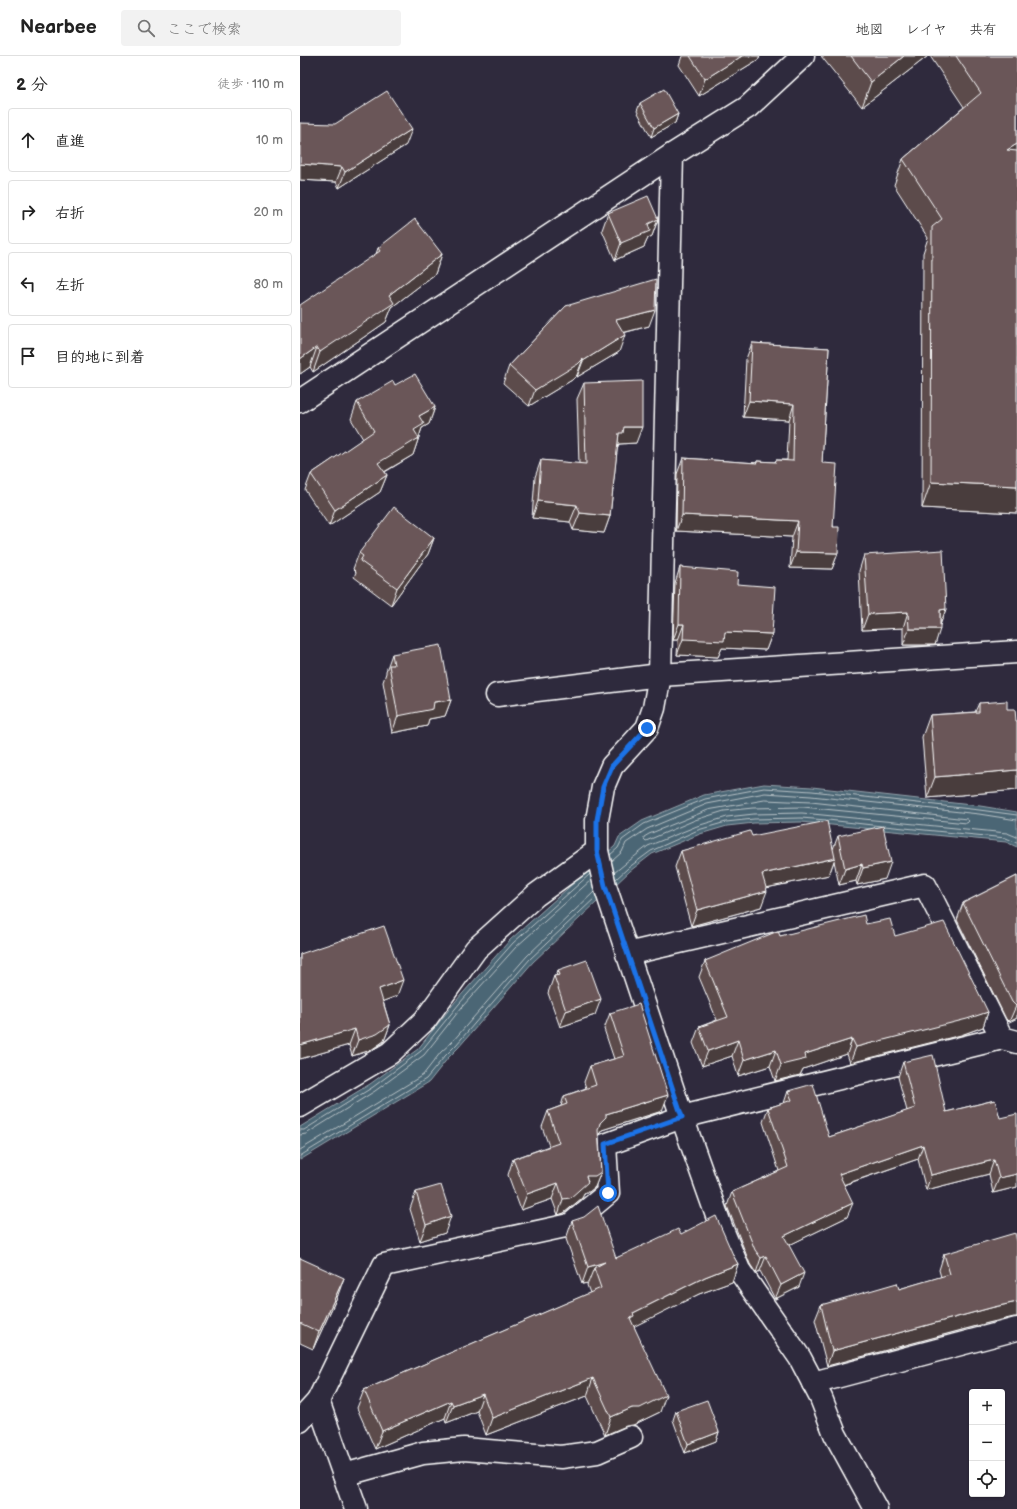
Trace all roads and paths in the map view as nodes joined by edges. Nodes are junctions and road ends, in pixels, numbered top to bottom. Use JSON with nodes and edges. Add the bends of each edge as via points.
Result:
{"nodes":[{"id":1,"x":803,"y":56,"type":"edge"},
{"id":2,"x":672,"y":155,"type":"junction"},
{"id":3,"x":300,"y":402,"type":"edge"},
{"id":4,"x":1017,"y":652,"type":"edge"},
{"id":5,"x":660,"y":675,"type":"junction"},
{"id":6,"x":497,"y":694,"type":"dead end"},
{"id":7,"x":597,"y":851,"type":"junction"},
{"id":8,"x":627,"y":954,"type":"junction"},
{"id":9,"x":1010,"y":1040,"type":"edge"},
{"id":10,"x":300,"y":1106,"type":"edge"},
{"id":11,"x":682,"y":1117,"type":"junction"},
{"id":12,"x":1017,"y":1329,"type":"edge"},
{"id":13,"x":813,"y":1383,"type":"junction"},
{"id":14,"x":318,"y":1400,"type":"junction"},
{"id":15,"x":300,"y":1421,"type":"edge"},
{"id":16,"x":631,"y":1437,"type":"dead end"},
{"id":17,"x":344,"y":1475,"type":"junction"},
{"id":18,"x":356,"y":1509,"type":"edge"},
{"id":19,"x":876,"y":1509,"type":"edge"}],
"edges":[{"from":1,"to":2,"type":"street","via":[[748,107]]},
{"from":2,"to":3,"type":"street"},
{"from":2,"to":5,"type":"street"},
{"from":4,"to":5,"type":"street"},
{"from":5,"to":6,"type":"street"},
{"from":5,"to":7,"type":"street","via":[[654,708],[647,728],[612,766],[603,787],[597,820]]},
{"from":7,"to":8,"type":"street","via":[[605,886]]},
{"from":7,"to":10,"type":"street","via":[[536,895],[476,950],[425,1020],[390,1053]]},
{"from":8,"to":9,"type":"street","via":[[925,885]]},
{"from":8,"to":11,"type":"street"},
{"from":9,"to":11,"type":"street"},
{"from":11,"to":13,"type":"street","via":[[739,1270],[800,1358]]},
{"from":11,"to":14,"type":"street","via":[[605,1144],[608,1193],[570,1225],[384,1264]]},
{"from":12,"to":13,"type":"street"},
{"from":13,"to":19,"type":"street","via":[[835,1434]]},
{"from":14,"to":15,"type":"street"},
{"from":14,"to":17,"type":"street"},
{"from":16,"to":17,"type":"street","via":[[597,1452],[561,1457],[464,1449],[423,1453]]},
{"from":17,"to":18,"type":"street"}]}
